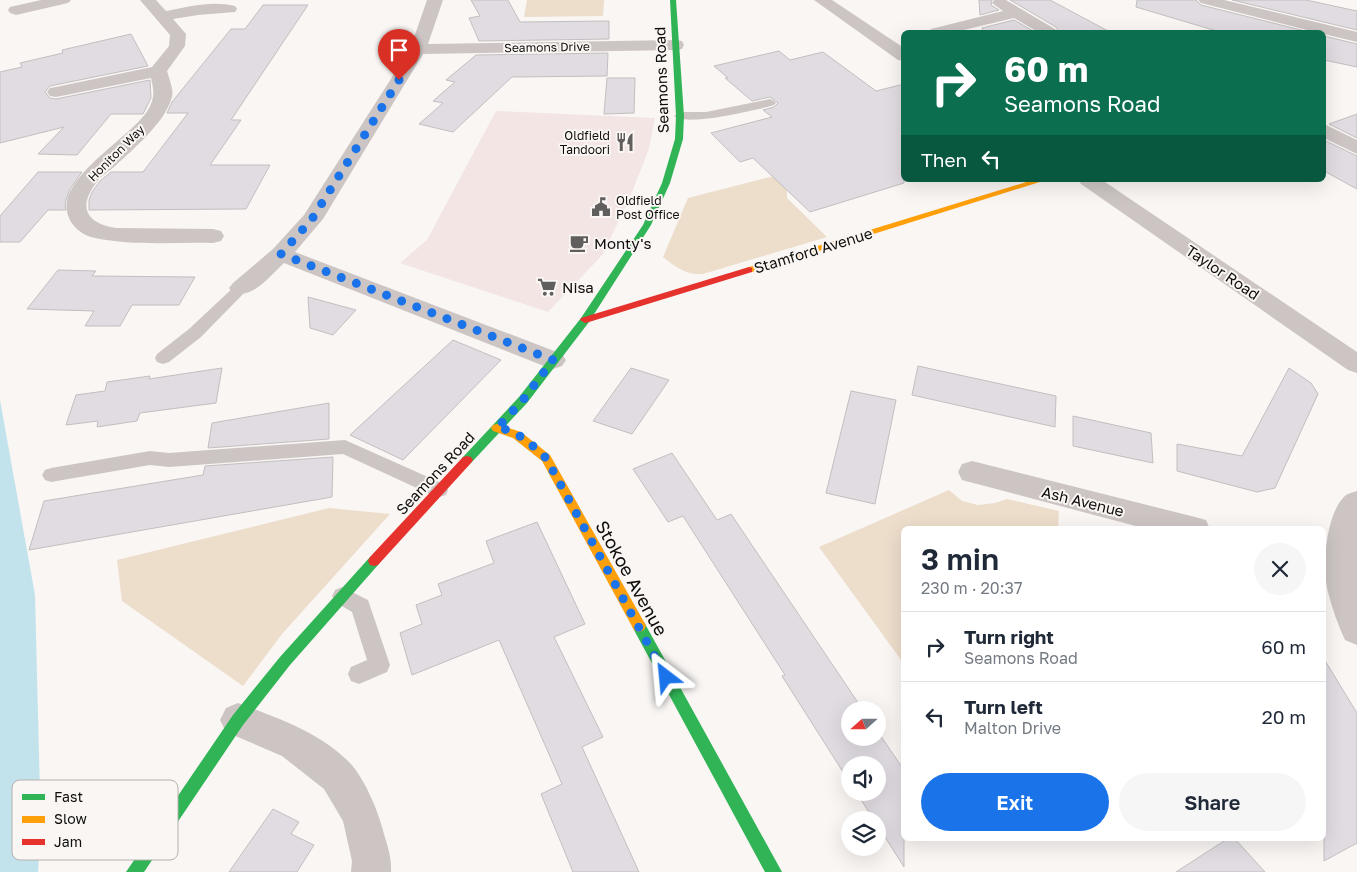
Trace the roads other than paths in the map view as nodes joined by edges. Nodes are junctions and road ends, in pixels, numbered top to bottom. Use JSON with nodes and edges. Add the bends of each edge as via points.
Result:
{"nodes":[{"id":1,"x":63,"y":0,"type":"edge"},
{"id":2,"x":148,"y":0,"type":"edge"},
{"id":3,"x":435,"y":0,"type":"edge"},
{"id":4,"x":673,"y":0,"type":"edge"},
{"id":5,"x":822,"y":0,"type":"edge"},
{"id":6,"x":994,"y":0,"type":"edge"},
{"id":7,"x":1206,"y":0,"type":"edge"},
{"id":8,"x":229,"y":9,"type":"dead end"},
{"id":9,"x":16,"y":10,"type":"dead end"},
{"id":10,"x":1016,"y":13,"type":"junction"},
{"id":11,"x":164,"y":16,"type":"junction"},
{"id":12,"x":946,"y":30,"type":"edge"},
{"id":13,"x":1046,"y":30,"type":"edge"},
{"id":14,"x":1326,"y":30,"type":"edge"},
{"id":15,"x":1326,"y":30,"type":"edge"},
{"id":16,"x":1357,"y":37,"type":"edge"},
{"id":17,"x":896,"y":43,"type":"edge"},
{"id":18,"x":676,"y":45,"type":"junction"},
{"id":19,"x":418,"y":49,"type":"junction"},
{"id":20,"x":158,"y":70,"type":"junction"},
{"id":21,"x":56,"y":93,"type":"dead end"},
{"id":22,"x":770,"y":103,"type":"dead end"},
{"id":23,"x":680,"y":116,"type":"junction"},
{"id":24,"x":1326,"y":131,"type":"edge"},
{"id":25,"x":1357,"y":148,"type":"edge"},
{"id":26,"x":1036,"y":182,"type":"edge"},
{"id":27,"x":1091,"y":182,"type":"edge"},
{"id":28,"x":213,"y":236,"type":"dead end"},
{"id":29,"x":281,"y":254,"type":"junction"},
{"id":30,"x":241,"y":288,"type":"joint"},
{"id":31,"x":585,"y":320,"type":"junction"},
{"id":32,"x":164,"y":358,"type":"dead end"},
{"id":33,"x":553,"y":360,"type":"junction"},
{"id":34,"x":1357,"y":364,"type":"edge"},
{"id":35,"x":497,"y":428,"type":"junction"},
{"id":36,"x":972,"y":472,"type":"dead end"},
{"id":37,"x":51,"y":475,"type":"dead end"},
{"id":38,"x":439,"y":490,"type":"junction"},
{"id":39,"x":1357,"y":503,"type":"edge"},
{"id":40,"x":1183,"y":526,"type":"edge"},
{"id":41,"x":1332,"y":562,"type":"edge"},
{"id":42,"x":342,"y":596,"type":"junction"},
{"id":43,"x":1357,"y":630,"type":"edge"},
{"id":44,"x":359,"y":674,"type":"dead end"},
{"id":45,"x":238,"y":720,"type":"junction"},
{"id":46,"x":178,"y":808,"type":"edge"},
{"id":47,"x":142,"y":860,"type":"edge"},
{"id":48,"x":134,"y":872,"type":"edge"},
{"id":49,"x":372,"y":872,"type":"edge"},
{"id":50,"x":774,"y":872,"type":"edge"}],
"edges":[{"from":1,"to":9,"type":"street"},
{"from":2,"to":11,"type":"street"},
{"from":3,"to":19,"type":"street"},
{"from":4,"to":18,"type":"street","name":"Seamons Road"},
{"from":5,"to":17,"type":"street"},
{"from":6,"to":10,"type":"street"},
{"from":7,"to":14,"type":"street"},
{"from":8,"to":11,"type":"street"},
{"from":10,"to":12,"type":"street"},
{"from":10,"to":13,"type":"street"},
{"from":11,"to":20,"type":"street","via":[[178,34],[177,46]]},
{"from":15,"to":16,"type":"street"},
{"from":18,"to":19,"type":"street","name":"Seamons Drive"},
{"from":18,"to":23,"type":"street","name":"Seamons Road"},
{"from":19,"to":29,"type":"street","via":[[312,219]]},
{"from":20,"to":21,"type":"street"},
{"from":20,"to":28,"type":"street","name":"Honiton Way","via":[[164,95],[156,114],[88,179],[76,211],[81,222],[96,232]]},
{"from":22,"to":23,"type":"lane","via":[[706,116]]},
{"from":23,"to":31,"type":"street","name":"Seamons Road","via":[[679,139],[655,210]]},
{"from":24,"to":25,"type":"street"},
{"from":26,"to":31,"type":"street","name":"Stamford Avenue"},
{"from":27,"to":34,"type":"street","name":"Taylor Road"},
{"from":29,"to":30,"type":"street"},
{"from":29,"to":33,"type":"street"},
{"from":30,"to":32,"type":"lane","via":[[196,333]]},
{"from":31,"to":33,"type":"street","name":"Seamons Road"},
{"from":33,"to":35,"type":"street","name":"Seamons Road"},
{"from":35,"to":38,"type":"street","name":"Seamons Road"},
{"from":35,"to":50,"type":"street","name":"Stokoe Avenue","via":[[505,428],[530,443],[546,458]]},
{"from":36,"to":40,"type":"street","name":"Ash Avenue"},
{"from":37,"to":38,"type":"lane","via":[[150,458],[169,460],[345,447]]},
{"from":38,"to":42,"type":"street","name":"Seamons Road"},
{"from":39,"to":41,"type":"street","via":[[1347,517]]},
{"from":41,"to":43,"type":"street"},
{"from":42,"to":44,"type":"lane","via":[[361,606],[380,666]]},
{"from":42,"to":45,"type":"street","name":"Seamons Road"},
{"from":45,"to":46,"type":"street","name":"Seamons Road"},
{"from":45,"to":49,"type":"street","via":[[295,744],[337,776],[360,814]]},
{"from":47,"to":48,"type":"street","name":"Seamons Road"}]}
